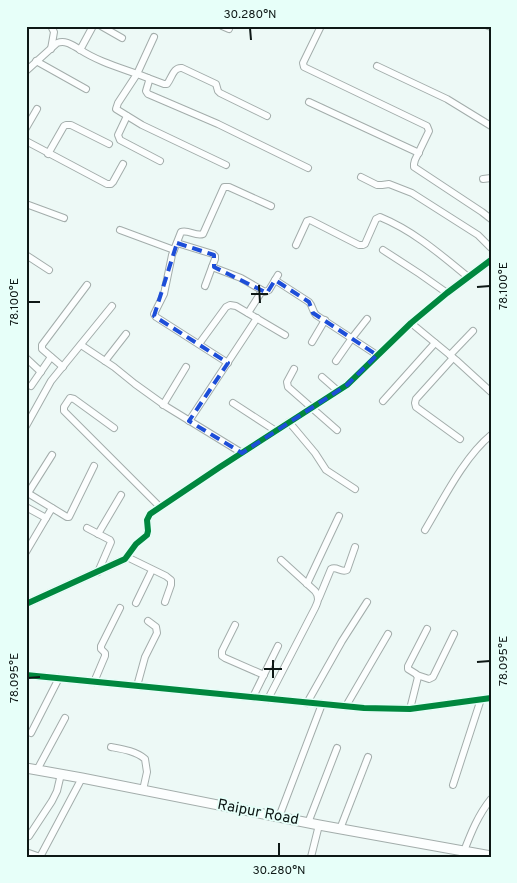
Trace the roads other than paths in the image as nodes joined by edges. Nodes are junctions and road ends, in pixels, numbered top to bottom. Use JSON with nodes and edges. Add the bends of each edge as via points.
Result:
{"nodes":[{"id":1,"x":51,"y":26,"type":"edge"},
{"id":2,"x":93,"y":26,"type":"edge"},
{"id":3,"x":101,"y":26,"type":"edge"},
{"id":4,"x":321,"y":26,"type":"edge"},
{"id":5,"x":154,"y":37,"type":"dead end"},
{"id":6,"x":122,"y":38,"type":"dead end"},
{"id":7,"x":50,"y":49,"type":"junction"},
{"id":8,"x":80,"y":50,"type":"junction"},
{"id":9,"x":36,"y":61,"type":"junction"},
{"id":10,"x":377,"y":66,"type":"dead end"},
{"id":11,"x":26,"y":71,"type":"edge"},
{"id":12,"x":137,"y":74,"type":"junction"},
{"id":13,"x":148,"y":78,"type":"junction"},
{"id":14,"x":86,"y":89,"type":"dead end"},
{"id":15,"x":309,"y":102,"type":"dead end"},
{"id":16,"x":38,"y":109,"type":"dead end"},
{"id":17,"x":127,"y":116,"type":"junction"},
{"id":18,"x":267,"y":116,"type":"dead end"},
{"id":19,"x":491,"y":126,"type":"edge"},
{"id":20,"x":26,"y":128,"type":"edge"},
{"id":21,"x":26,"y":142,"type":"edge"},
{"id":22,"x":109,"y":144,"type":"dead end"},
{"id":23,"x":418,"y":153,"type":"junction"},
{"id":24,"x":48,"y":154,"type":"junction"},
{"id":25,"x":160,"y":161,"type":"dead end"},
{"id":26,"x":122,"y":164,"type":"dead end"},
{"id":27,"x":226,"y":165,"type":"dead end"},
{"id":28,"x":308,"y":168,"type":"dead end"},
{"id":29,"x":361,"y":177,"type":"dead end"},
{"id":30,"x":26,"y":204,"type":"edge"},
{"id":31,"x":271,"y":206,"type":"dead end"},
{"id":32,"x":64,"y":218,"type":"dead end"},
{"id":33,"x":491,"y":219,"type":"edge"},
{"id":34,"x":120,"y":230,"type":"dead end"},
{"id":35,"x":177,"y":243,"type":"junction"},
{"id":36,"x":296,"y":245,"type":"dead end"},
{"id":37,"x":491,"y":248,"type":"edge"},
{"id":38,"x":174,"y":250,"type":"junction"},
{"id":39,"x":383,"y":250,"type":"dead end"},
{"id":40,"x":26,"y":255,"type":"edge"},
{"id":41,"x":491,"y":260,"type":"edge"},
{"id":42,"x":212,"y":267,"type":"junction"},
{"id":43,"x":49,"y":270,"type":"dead end"},
{"id":44,"x":468,"y":277,"type":"junction"},
{"id":45,"x":87,"y":286,"type":"dead end"},
{"id":46,"x":205,"y":286,"type":"dead end"},
{"id":47,"x":262,"y":291,"type":"junction"},
{"id":48,"x":447,"y":293,"type":"junction"},
{"id":49,"x":112,"y":306,"type":"dead end"},
{"id":50,"x":248,"y":313,"type":"junction"},
{"id":51,"x":257,"y":318,"type":"junction"},
{"id":52,"x":367,"y":319,"type":"dead end"},
{"id":53,"x":325,"y":320,"type":"junction"},
{"id":54,"x":410,"y":323,"type":"junction"},
{"id":55,"x":473,"y":330,"type":"dead end"},
{"id":56,"x":126,"y":334,"type":"dead end"},
{"id":57,"x":285,"y":335,"type":"dead end"},
{"id":58,"x":352,"y":338,"type":"junction"},
{"id":59,"x":312,"y":342,"type":"dead end"},
{"id":60,"x":435,"y":343,"type":"junction"},
{"id":61,"x":199,"y":344,"type":"junction"},
{"id":62,"x":81,"y":345,"type":"junction"},
{"id":63,"x":377,"y":355,"type":"junction"},
{"id":64,"x":452,"y":356,"type":"junction"},
{"id":65,"x":51,"y":357,"type":"junction"},
{"id":66,"x":26,"y":358,"type":"edge"},
{"id":67,"x":105,"y":361,"type":"junction"},
{"id":68,"x":336,"y":361,"type":"dead end"},
{"id":69,"x":228,"y":363,"type":"junction"},
{"id":70,"x":63,"y":367,"type":"junction"},
{"id":71,"x":186,"y":367,"type":"dead end"},
{"id":72,"x":294,"y":369,"type":"dead end"},
{"id":73,"x":41,"y":372,"type":"junction"},
{"id":74,"x":322,"y":377,"type":"dead end"},
{"id":75,"x":31,"y":386,"type":"dead end"},
{"id":76,"x":338,"y":391,"type":"junction"},
{"id":77,"x":491,"y":392,"type":"edge"},
{"id":78,"x":383,"y":401,"type":"dead end"},
{"id":79,"x":233,"y":403,"type":"dead end"},
{"id":80,"x":163,"y":405,"type":"junction"},
{"id":81,"x":312,"y":408,"type":"junction"},
{"id":82,"x":189,"y":421,"type":"junction"},
{"id":83,"x":289,"y":422,"type":"junction"},
{"id":84,"x":26,"y":426,"type":"edge"},
{"id":85,"x":114,"y":428,"type":"dead end"},
{"id":86,"x":337,"y":430,"type":"dead end"},
{"id":87,"x":276,"y":431,"type":"junction"},
{"id":88,"x":491,"y":434,"type":"edge"},
{"id":89,"x":460,"y":439,"type":"dead end"},
{"id":90,"x":242,"y":452,"type":"junction"},
{"id":91,"x":52,"y":455,"type":"dead end"},
{"id":92,"x":94,"y":466,"type":"dead end"},
{"id":93,"x":354,"y":489,"type":"dead end"},
{"id":94,"x":27,"y":493,"type":"edge"},
{"id":95,"x":121,"y":495,"type":"dead end"},
{"id":96,"x":26,"y":507,"type":"edge"},
{"id":97,"x":160,"y":507,"type":"junction"},
{"id":98,"x":52,"y":508,"type":"junction"},
{"id":99,"x":340,"y":516,"type":"dead end"},
{"id":100,"x":46,"y":518,"type":"junction"},
{"id":101,"x":87,"y":528,"type":"dead end"},
{"id":102,"x":425,"y":530,"type":"dead end"},
{"id":103,"x":98,"y":534,"type":"junction"},
{"id":104,"x":355,"y":547,"type":"dead end"},
{"id":105,"x":26,"y":552,"type":"edge"},
{"id":106,"x":127,"y":557,"type":"junction"},
{"id":107,"x":281,"y":560,"type":"dead end"},
{"id":108,"x":152,"y":570,"type":"junction"},
{"id":109,"x":98,"y":572,"type":"junction"},
{"id":110,"x":307,"y":584,"type":"junction"},
{"id":111,"x":318,"y":599,"type":"junction"},
{"id":112,"x":165,"y":602,"type":"dead end"},
{"id":113,"x":366,"y":602,"type":"dead end"},
{"id":114,"x":136,"y":603,"type":"dead end"},
{"id":115,"x":26,"y":604,"type":"edge"},
{"id":116,"x":120,"y":608,"type":"dead end"},
{"id":117,"x":148,"y":621,"type":"dead end"},
{"id":118,"x":235,"y":625,"type":"dead end"},
{"id":119,"x":426,"y":629,"type":"dead end"},
{"id":120,"x":388,"y":634,"type":"dead end"},
{"id":121,"x":454,"y":634,"type":"dead end"},
{"id":122,"x":278,"y":646,"type":"dead end"},
{"id":123,"x":26,"y":675,"type":"edge"},
{"id":124,"x":264,"y":675,"type":"junction"},
{"id":125,"x":417,"y":675,"type":"junction"},
{"id":126,"x":59,"y":678,"type":"junction"},
{"id":127,"x":94,"y":682,"type":"junction"},
{"id":128,"x":137,"y":686,"type":"junction"},
{"id":129,"x":253,"y":697,"type":"junction"},
{"id":130,"x":491,"y":698,"type":"edge"},
{"id":131,"x":268,"y":699,"type":"junction"},
{"id":132,"x":481,"y":699,"type":"junction"},
{"id":133,"x":307,"y":703,"type":"junction"},
{"id":134,"x":322,"y":704,"type":"junction"},
{"id":135,"x":346,"y":706,"type":"junction"},
{"id":136,"x":410,"y":709,"type":"junction"},
{"id":137,"x":65,"y":718,"type":"dead end"},
{"id":138,"x":31,"y":733,"type":"dead end"},
{"id":139,"x":111,"y":747,"type":"dead end"},
{"id":140,"x":336,"y":748,"type":"dead end"},
{"id":141,"x":368,"y":757,"type":"dead end"},
{"id":142,"x":26,"y":768,"type":"edge"},
{"id":143,"x":37,"y":770,"type":"junction"},
{"id":144,"x":60,"y":774,"type":"junction"},
{"id":145,"x":82,"y":778,"type":"junction"},
{"id":146,"x":453,"y":785,"type":"dead end"},
{"id":147,"x":143,"y":790,"type":"junction"},
{"id":148,"x":491,"y":799,"type":"edge"},
{"id":149,"x":279,"y":817,"type":"junction"},
{"id":150,"x":308,"y":823,"type":"junction"},
{"id":151,"x":319,"y":825,"type":"junction"},
{"id":152,"x":340,"y":829,"type":"junction"},
{"id":153,"x":29,"y":836,"type":"dead end"},
{"id":154,"x":464,"y":851,"type":"junction"},
{"id":155,"x":26,"y":852,"type":"edge"},
{"id":156,"x":491,"y":856,"type":"edge"},
{"id":157,"x":311,"y":857,"type":"edge"}],
"edges":[{"from":1,"to":7,"type":"street","via":[[54,32]]},
{"from":2,"to":8,"type":"street"},
{"from":3,"to":6,"type":"street"},
{"from":4,"to":23,"type":"street","via":[[304,67],[425,125],[429,131]]},
{"from":5,"to":12,"type":"street"},
{"from":7,"to":8,"type":"street","via":[[62,42]]},
{"from":7,"to":9,"type":"street"},
{"from":8,"to":12,"type":"street"},
{"from":9,"to":11,"type":"street"},
{"from":9,"to":14,"type":"street"},
{"from":10,"to":19,"type":"street","via":[[446,99]]},
{"from":12,"to":13,"type":"street"},
{"from":12,"to":17,"type":"street","via":[[116,105],[116,109]]},
{"from":13,"to":18,"type":"street","via":[[167,84],[176,69],[182,68],[216,84],[220,93]]},
{"from":13,"to":28,"type":"street","via":[[148,94]]},
{"from":15,"to":23,"type":"street"},
{"from":16,"to":20,"type":"street"},
{"from":17,"to":25,"type":"street","via":[[118,139]]},
{"from":17,"to":27,"type":"street"},
{"from":21,"to":24,"type":"street"},
{"from":22,"to":24,"type":"street","via":[[66,125]]},
{"from":23,"to":33,"type":"street","via":[[414,164],[416,169]]},
{"from":24,"to":26,"type":"street","via":[[108,184],[113,182]]},
{"from":29,"to":37,"type":"street","via":[[377,185],[389,184],[412,193],[478,235]]},
{"from":30,"to":32,"type":"street"},
{"from":31,"to":35,"type":"street","via":[[226,186],[203,234],[183,230]]},
{"from":34,"to":38,"type":"street"},
{"from":35,"to":38,"type":"street"},
{"from":35,"to":42,"type":"street","via":[[214,255]]},
{"from":36,"to":44,"type":"street","via":[[310,220],[363,246],[376,218],[380,217],[428,244]]},
{"from":38,"to":61,"type":"street","via":[[164,294],[154,316]]},
{"from":39,"to":48,"type":"street"},
{"from":40,"to":43,"type":"street"},
{"from":41,"to":44,"type":"street"},
{"from":42,"to":46,"type":"street"},
{"from":42,"to":47,"type":"street","via":[[241,278]]},
{"from":44,"to":48,"type":"street"},
{"from":45,"to":65,"type":"street","via":[[42,344],[42,349]]},
{"from":47,"to":50,"type":"street"},
{"from":47,"to":53,"type":"street","via":[[267,291],[277,277],[309,302],[314,313]]},
{"from":48,"to":54,"type":"street"},
{"from":49,"to":62,"type":"street"},
{"from":50,"to":51,"type":"street"},
{"from":50,"to":61,"type":"street","via":[[236,306],[228,306]]},
{"from":51,"to":57,"type":"street"},
{"from":51,"to":69,"type":"street"},
{"from":52,"to":58,"type":"street"},
{"from":53,"to":58,"type":"street"},
{"from":53,"to":59,"type":"street"},
{"from":54,"to":60,"type":"street"},
{"from":54,"to":63,"type":"street"},
{"from":55,"to":64,"type":"street"},
{"from":56,"to":67,"type":"street"},
{"from":58,"to":63,"type":"street"},
{"from":58,"to":68,"type":"street"},
{"from":60,"to":64,"type":"street"},
{"from":60,"to":78,"type":"street"},
{"from":61,"to":69,"type":"street"},
{"from":62,"to":67,"type":"street"},
{"from":62,"to":70,"type":"street"},
{"from":63,"to":76,"type":"street"},
{"from":64,"to":77,"type":"street"},
{"from":64,"to":89,"type":"street","via":[[414,403]]},
{"from":65,"to":70,"type":"street"},
{"from":65,"to":73,"type":"street"},
{"from":66,"to":73,"type":"street"},
{"from":67,"to":80,"type":"street"},
{"from":69,"to":82,"type":"street"},
{"from":70,"to":84,"type":"street"},
{"from":71,"to":80,"type":"street"},
{"from":72,"to":81,"type":"street","via":[[287,386]]},
{"from":73,"to":75,"type":"street"},
{"from":74,"to":76,"type":"street"},
{"from":76,"to":81,"type":"street"},
{"from":79,"to":87,"type":"street"},
{"from":80,"to":82,"type":"street"},
{"from":81,"to":83,"type":"street"},
{"from":81,"to":86,"type":"street"},
{"from":82,"to":90,"type":"street"},
{"from":83,"to":87,"type":"street"},
{"from":83,"to":93,"type":"street","via":[[326,470]]},
{"from":85,"to":97,"type":"street","via":[[74,399],[70,398],[64,407],[64,411]]},
{"from":87,"to":90,"type":"street"},
{"from":88,"to":102,"type":"street","via":[[474,452]]},
{"from":90,"to":97,"type":"street"},
{"from":91,"to":94,"type":"street"},
{"from":92,"to":98,"type":"street","via":[[70,517]]},
{"from":94,"to":98,"type":"street"},
{"from":95,"to":103,"type":"street"},
{"from":96,"to":100,"type":"street"},
{"from":97,"to":106,"type":"street","via":[[147,518],[147,535]]},
{"from":98,"to":100,"type":"street"},
{"from":99,"to":110,"type":"street"},
{"from":100,"to":105,"type":"street"},
{"from":101,"to":103,"type":"street"},
{"from":103,"to":109,"type":"street","via":[[111,543]]},
{"from":104,"to":111,"type":"street","via":[[347,570],[331,569]]},
{"from":106,"to":108,"type":"street"},
{"from":106,"to":109,"type":"street"},
{"from":107,"to":110,"type":"street"},
{"from":108,"to":112,"type":"street","via":[[171,580]]},
{"from":108,"to":114,"type":"street"},
{"from":109,"to":115,"type":"street"},
{"from":110,"to":111,"type":"street","via":[[317,593]]},
{"from":111,"to":131,"type":"street"},
{"from":113,"to":133,"type":"street"},
{"from":116,"to":127,"type":"street","via":[[100,647],[105,656]]},
{"from":117,"to":128,"type":"street","via":[[156,627],[157,633],[145,657]]},
{"from":118,"to":124,"type":"street","via":[[222,656]]},
{"from":119,"to":125,"type":"street","via":[[408,666]]},
{"from":120,"to":135,"type":"street"},
{"from":121,"to":125,"type":"street","via":[[433,677]]},
{"from":122,"to":124,"type":"street"},
{"from":123,"to":126,"type":"street"},
{"from":124,"to":129,"type":"street"},
{"from":125,"to":136,"type":"street"},
{"from":126,"to":127,"type":"street"},
{"from":126,"to":138,"type":"street"},
{"from":127,"to":128,"type":"street"},
{"from":128,"to":129,"type":"street"},
{"from":129,"to":131,"type":"street"},
{"from":130,"to":132,"type":"street"},
{"from":131,"to":133,"type":"street"},
{"from":132,"to":136,"type":"street"},
{"from":132,"to":146,"type":"street"},
{"from":133,"to":134,"type":"street"},
{"from":134,"to":135,"type":"street"},
{"from":134,"to":149,"type":"street"},
{"from":135,"to":136,"type":"street"},
{"from":137,"to":143,"type":"street"},
{"from":139,"to":147,"type":"street","via":[[145,759],[147,772]]},
{"from":140,"to":150,"type":"street"},
{"from":141,"to":152,"type":"street"},
{"from":142,"to":143,"type":"main road","name":"Raipur Road"},
{"from":143,"to":144,"type":"main road","name":"Raipur Road"},
{"from":144,"to":145,"type":"main road","name":"Raipur Road"},
{"from":144,"to":153,"type":"street","via":[[52,801]]},
{"from":145,"to":147,"type":"main road","name":"Raipur Road"},
{"from":145,"to":155,"type":"street","via":[[40,857]]},
{"from":147,"to":149,"type":"main road","name":"Raipur Road"},
{"from":148,"to":154,"type":"street","via":[[473,828]]},
{"from":149,"to":150,"type":"main road","name":"Raipur Road"},
{"from":150,"to":151,"type":"main road","name":"Raipur Road"},
{"from":151,"to":152,"type":"main road","name":"Raipur Road"},
{"from":151,"to":157,"type":"street"},
{"from":152,"to":154,"type":"main road","name":"Raipur Road"},
{"from":154,"to":156,"type":"main road","name":"Raipur Road"}]}
